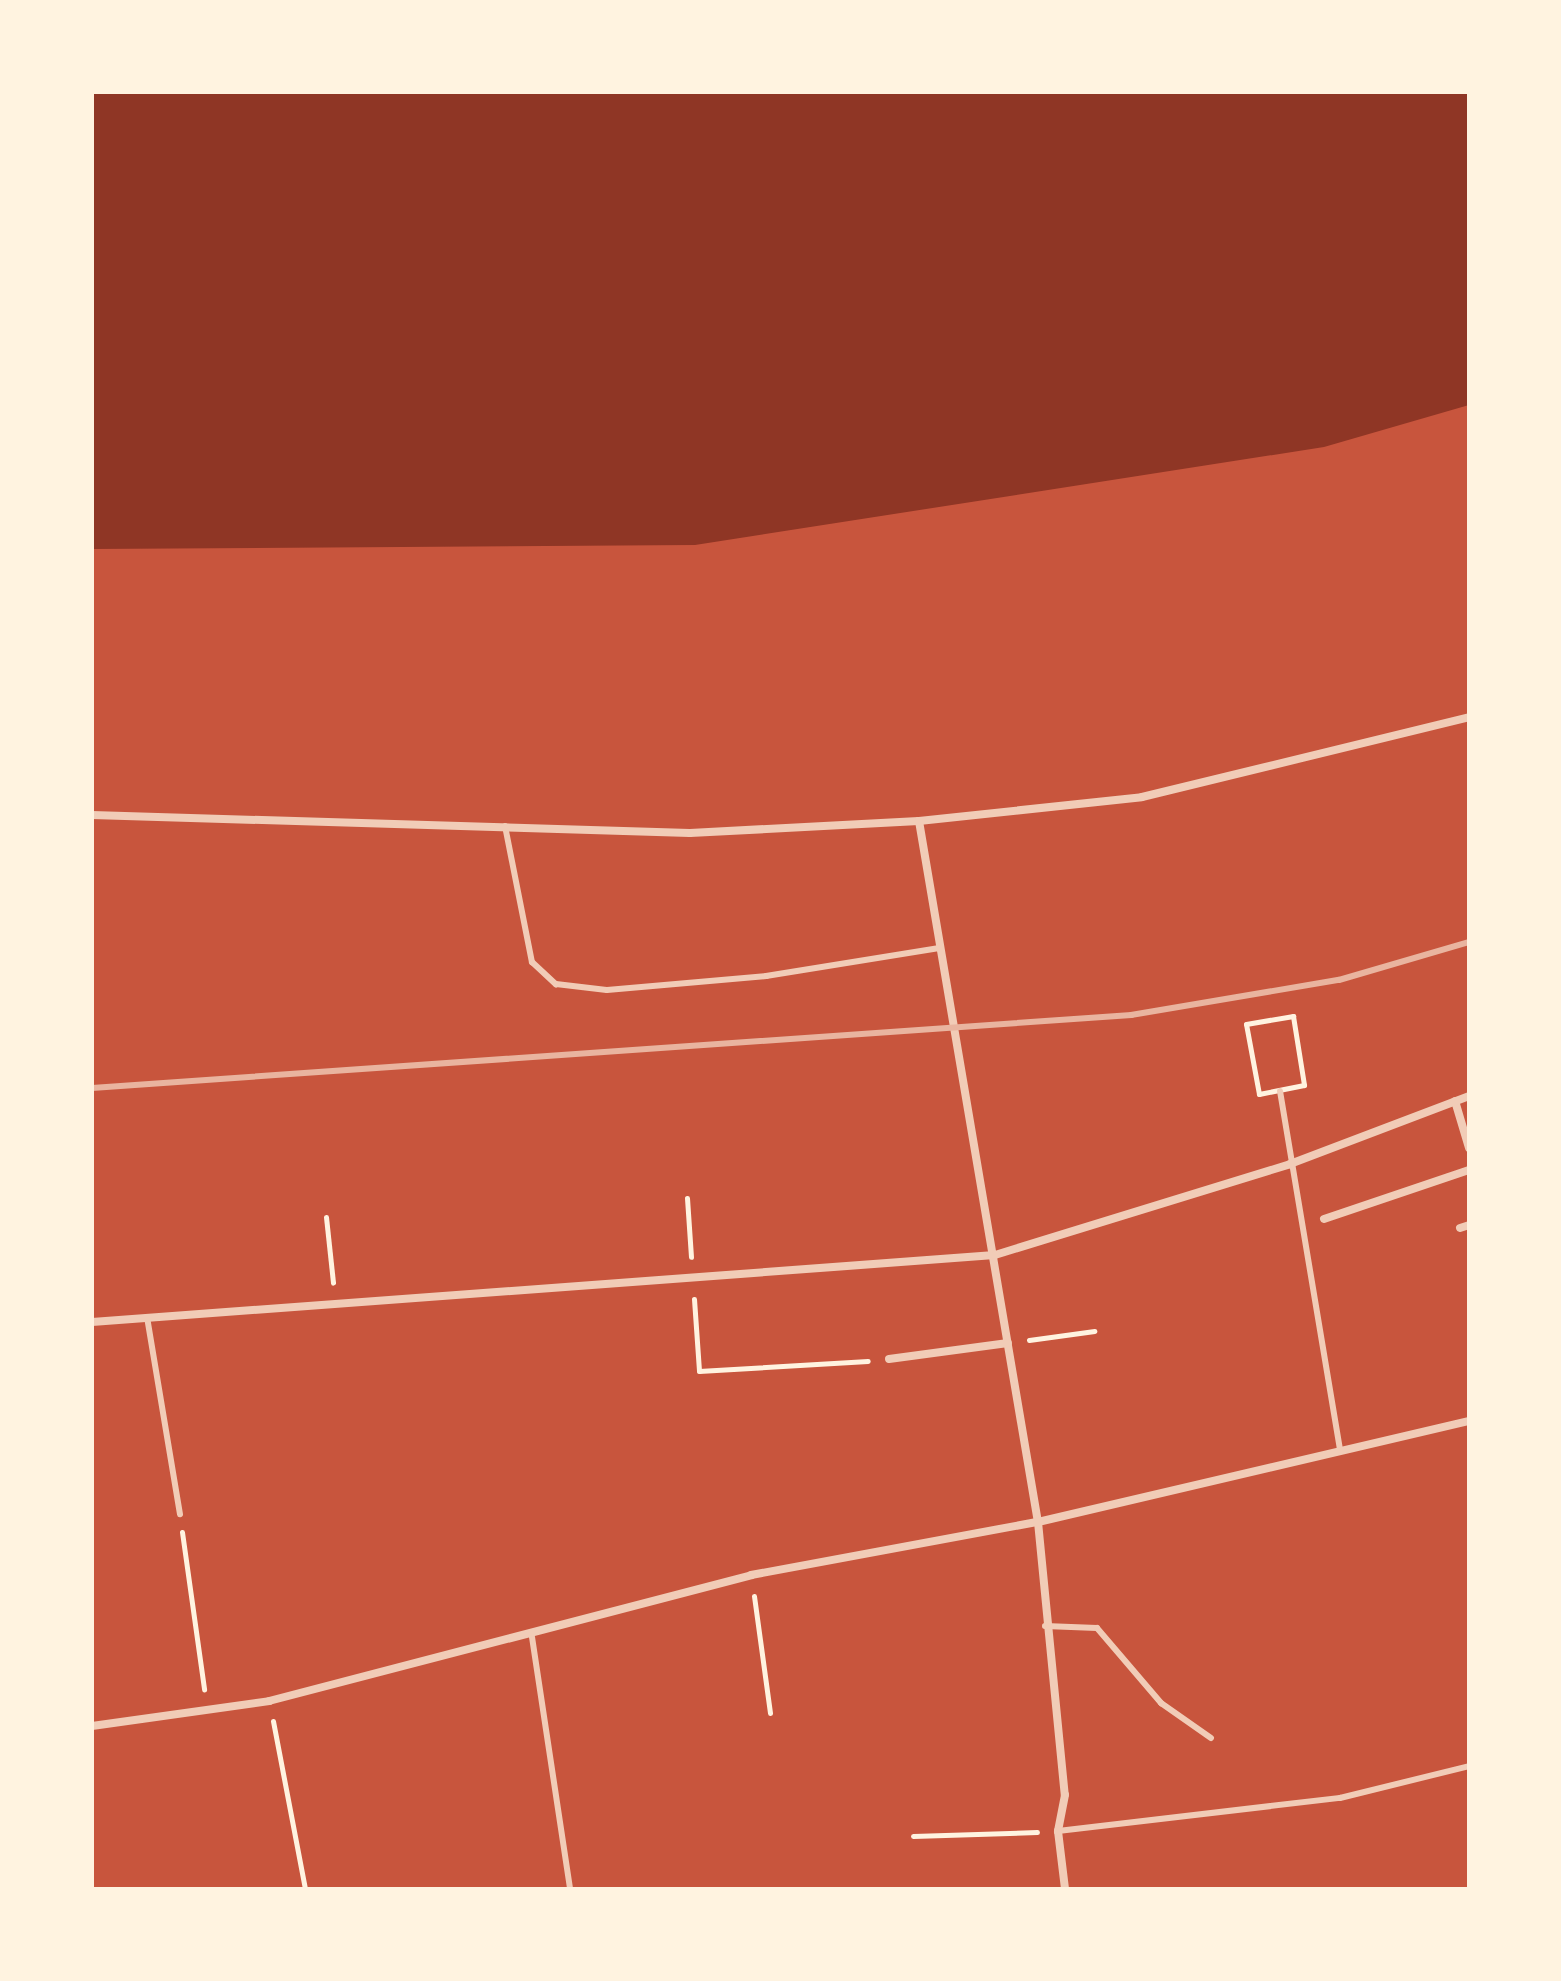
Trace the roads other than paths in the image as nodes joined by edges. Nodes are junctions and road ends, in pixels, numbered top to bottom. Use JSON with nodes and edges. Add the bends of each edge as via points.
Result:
{"nodes":[{"id":1,"x":1469,"y":717,"type":"edge"},
{"id":2,"x":92,"y":815,"type":"edge"},
{"id":3,"x":919,"y":821,"type":"junction"},
{"id":4,"x":505,"y":825,"type":"junction"},
{"id":5,"x":938,"y":948,"type":"junction"},
{"id":6,"x":1280,"y":1091,"type":"road end"},
{"id":7,"x":1469,"y":1096,"type":"edge"},
{"id":8,"x":1455,"y":1101,"type":"junction"},
{"id":9,"x":1469,"y":1148,"type":"edge"},
{"id":10,"x":1290,"y":1164,"type":"junction"},
{"id":11,"x":1469,"y":1170,"type":"edge"},
{"id":12,"x":1324,"y":1219,"type":"dead end"},
{"id":13,"x":995,"y":1255,"type":"junction"},
{"id":14,"x":147,"y":1317,"type":"junction"},
{"id":15,"x":92,"y":1322,"type":"edge"},
{"id":16,"x":1008,"y":1343,"type":"junction"},
{"id":17,"x":889,"y":1359,"type":"road end"},
{"id":18,"x":1469,"y":1421,"type":"edge"},
{"id":19,"x":1340,"y":1448,"type":"junction"},
{"id":20,"x":180,"y":1514,"type":"road end"},
{"id":21,"x":1038,"y":1522,"type":"junction"},
{"id":22,"x":1045,"y":1626,"type":"junction"},
{"id":23,"x":532,"y":1637,"type":"junction"},
{"id":24,"x":92,"y":1726,"type":"edge"},
{"id":25,"x":1211,"y":1738,"type":"dead end"},
{"id":26,"x":1469,"y":1766,"type":"edge"},
{"id":27,"x":1058,"y":1831,"type":"junction"},
{"id":28,"x":570,"y":1889,"type":"edge"},
{"id":29,"x":1065,"y":1889,"type":"edge"}],
"edges":[{"from":1,"to":3,"type":"street","via":[[1142,797]]},
{"from":2,"to":4,"type":"street"},
{"from":3,"to":4,"type":"street","via":[[690,833]]},
{"from":3,"to":5,"type":"street"},
{"from":4,"to":5,"type":"lane","via":[[532,962],[556,984],[607,990],[766,976]]},
{"from":5,"to":13,"type":"street"},
{"from":6,"to":10,"type":"lane"},
{"from":7,"to":8,"type":"street"},
{"from":8,"to":9,"type":"street"},
{"from":8,"to":10,"type":"street"},
{"from":10,"to":13,"type":"street"},
{"from":10,"to":19,"type":"lane"},
{"from":11,"to":12,"type":"street"},
{"from":13,"to":14,"type":"street"},
{"from":13,"to":16,"type":"street"},
{"from":14,"to":15,"type":"street"},
{"from":14,"to":20,"type":"lane"},
{"from":16,"to":17,"type":"street"},
{"from":16,"to":21,"type":"street"},
{"from":18,"to":19,"type":"street"},
{"from":19,"to":21,"type":"street"},
{"from":21,"to":22,"type":"street"},
{"from":21,"to":23,"type":"street","via":[[751,1575]]},
{"from":22,"to":25,"type":"lane","via":[[1097,1628],[1161,1703]]},
{"from":22,"to":27,"type":"street","via":[[1065,1795]]},
{"from":23,"to":24,"type":"street","via":[[269,1701]]},
{"from":23,"to":28,"type":"lane"},
{"from":26,"to":27,"type":"lane","via":[[1340,1798]]},
{"from":27,"to":29,"type":"street"}]}
